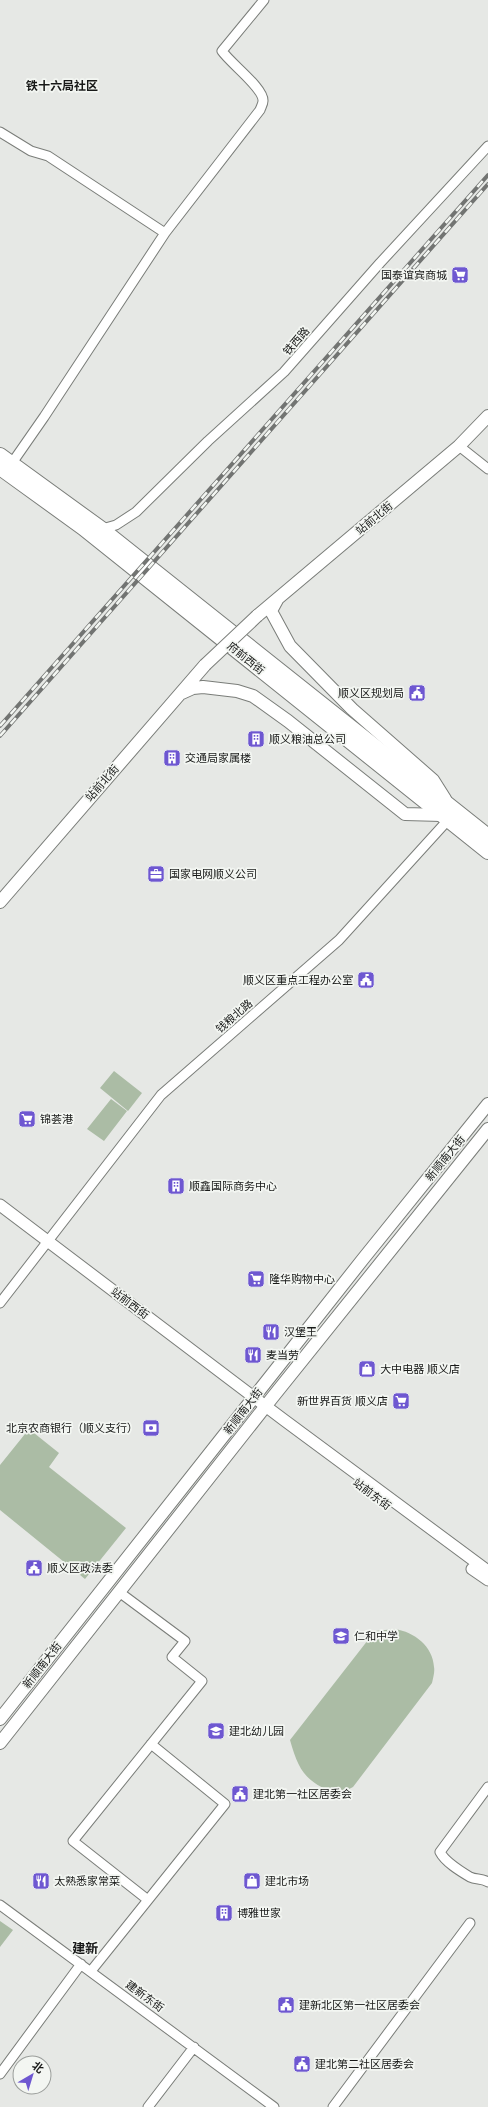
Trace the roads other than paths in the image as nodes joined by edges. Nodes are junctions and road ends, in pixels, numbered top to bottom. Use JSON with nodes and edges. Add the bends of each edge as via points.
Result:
{"nodes":[{"id":1,"x":264,"y":0,"type":"edge"},
{"id":2,"x":0,"y":132,"type":"edge"},
{"id":3,"x":488,"y":146,"type":"edge"},
{"id":4,"x":165,"y":233,"type":"junction"},
{"id":5,"x":488,"y":416,"type":"edge"},
{"id":6,"x":459,"y":446,"type":"junction"},
{"id":7,"x":0,"y":455,"type":"edge"},
{"id":8,"x":6,"y":466,"type":"edge"},
{"id":9,"x":488,"y":469,"type":"edge"},
{"id":10,"x":102,"y":529,"type":"junction"},
{"id":11,"x":278,"y":599,"type":"junction"},
{"id":12,"x":175,"y":699,"type":"junction"},
{"id":13,"x":446,"y":813,"type":"junction"},
{"id":14,"x":488,"y":836,"type":"edge"},
{"id":15,"x":488,"y":852,"type":"edge"},
{"id":16,"x":0,"y":902,"type":"edge"},
{"id":17,"x":488,"y":1104,"type":"edge"},
{"id":18,"x":488,"y":1129,"type":"edge"},
{"id":19,"x":0,"y":1205,"type":"edge"},
{"id":20,"x":0,"y":1215,"type":"edge"},
{"id":21,"x":46,"y":1244,"type":"junction"},
{"id":22,"x":0,"y":1303,"type":"edge"},
{"id":23,"x":258,"y":1404,"type":"junction"},
{"id":24,"x":488,"y":1571,"type":"edge"},
{"id":25,"x":488,"y":1580,"type":"edge"},
{"id":26,"x":119,"y":1592,"type":"junction"},
{"id":27,"x":0,"y":1719,"type":"edge"},
{"id":28,"x":0,"y":1744,"type":"edge"},
{"id":29,"x":151,"y":1744,"type":"junction"},
{"id":30,"x":488,"y":1787,"type":"edge"},
{"id":31,"x":488,"y":1882,"type":"edge"},
{"id":32,"x":148,"y":1900,"type":"junction"},
{"id":33,"x":0,"y":1905,"type":"edge"},
{"id":34,"x":470,"y":1923,"type":"dead end"},
{"id":35,"x":81,"y":1964,"type":"junction"},
{"id":36,"x":91,"y":1971,"type":"junction"},
{"id":37,"x":194,"y":2047,"type":"junction"},
{"id":38,"x":0,"y":2074,"type":"edge"},
{"id":39,"x":148,"y":2107,"type":"edge"},
{"id":40,"x":274,"y":2107,"type":"edge"},
{"id":41,"x":332,"y":2107,"type":"edge"}],
"edges":[{"from":1,"to":4,"type":"street","via":[[222,51],[228,61],[260,89],[263,100],[260,110]]},
{"from":2,"to":4,"type":"street","via":[[31,151],[48,156]]},
{"from":3,"to":10,"type":"street","name":"铁西路","via":[[284,372],[208,441],[136,512],[116,525]]},
{"from":4,"to":8,"type":"street","via":[[44,417]]},
{"from":5,"to":6,"type":"main road","name":"站前北街"},
{"from":6,"to":9,"type":"street"},
{"from":6,"to":11,"type":"main road","name":"站前北街"},
{"from":7,"to":8,"type":"main road","name":"府前西街"},
{"from":8,"to":10,"type":"main road","name":"府前西街"},
{"from":8,"to":13,"type":"main road","name":"府前西街"},
{"from":10,"to":13,"type":"main road","name":"府前西街"},
{"from":11,"to":12,"type":"main road","name":"站前北街","bridge":true,"via":[[205,665]]},
{"from":11,"to":13,"type":"main road","via":[[271,611],[290,646],[352,709],[433,780]]},
{"from":12,"to":13,"type":"main road","via":[[193,688],[203,687],[237,691],[252,696],[288,721],[405,814]]},
{"from":12,"to":16,"type":"main road","name":"站前北街"},
{"from":13,"to":14,"type":"main road","name":"府前西街"},
{"from":13,"to":15,"type":"main road","name":"府前西街"},
{"from":13,"to":21,"type":"street","name":"钱粮北路","via":[[339,940],[161,1095]]},
{"from":17,"to":23,"type":"main road","name":"新顺南大街"},
{"from":18,"to":23,"type":"main road","name":"新顺南大街"},
{"from":19,"to":21,"type":"street","name":"站前西街"},
{"from":20,"to":21,"type":"street","name":"站前西街"},
{"from":21,"to":22,"type":"street","name":"钱粮北路"},
{"from":21,"to":23,"type":"street","name":"站前西街"},
{"from":23,"to":24,"type":"street","name":"站前东街"},
{"from":23,"to":25,"type":"street","name":"站前东街"},
{"from":23,"to":26,"type":"main road","name":"新顺南大街"},
{"from":23,"to":27,"type":"main road","name":"新顺南大街"},
{"from":26,"to":28,"type":"main road","name":"新顺南大街"},
{"from":26,"to":29,"type":"street","via":[[185,1640],[172,1656],[202,1681]]},
{"from":29,"to":32,"type":"street","via":[[225,1804]]},
{"from":29,"to":32,"type":"street","via":[[73,1841]]},
{"from":30,"to":31,"type":"street","via":[[440,1852],[442,1858],[471,1878]]},
{"from":32,"to":36,"type":"street"},
{"from":33,"to":35,"type":"street","name":"建新东街"},
{"from":34,"to":41,"type":"street"},
{"from":35,"to":36,"type":"street","name":"建新东街"},
{"from":35,"to":38,"type":"street"},
{"from":36,"to":37,"type":"street","name":"建新东街"},
{"from":37,"to":39,"type":"street"},
{"from":37,"to":40,"type":"street","name":"建新东街"}]}
